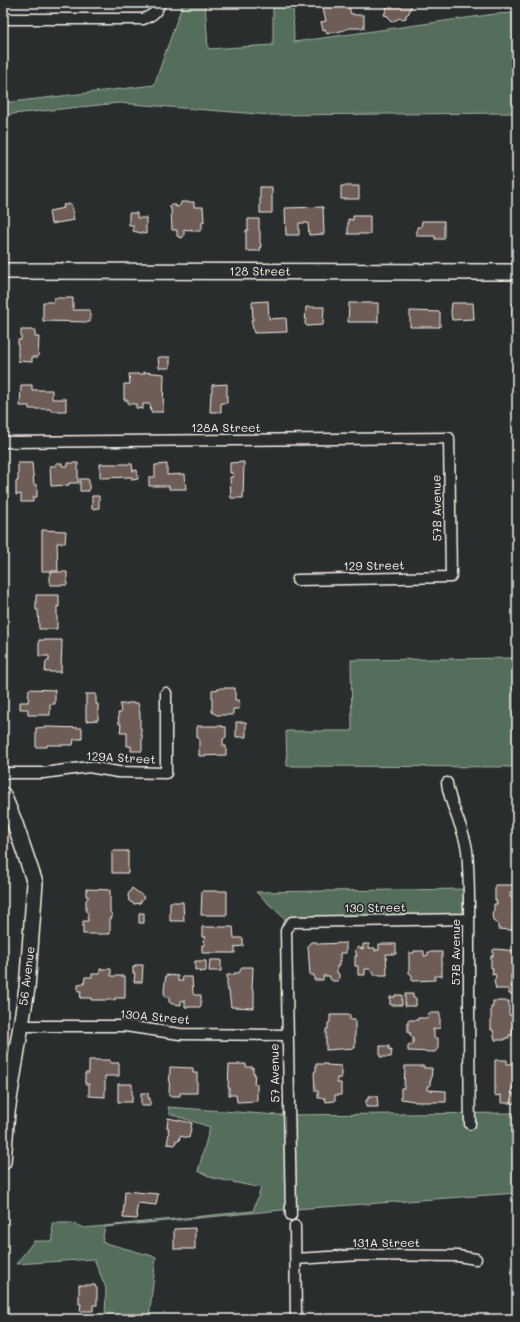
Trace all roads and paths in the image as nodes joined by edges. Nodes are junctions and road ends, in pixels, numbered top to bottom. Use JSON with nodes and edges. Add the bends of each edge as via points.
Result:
{"nodes":[{"id":1,"x":160,"y":3,"type":"edge"},
{"id":2,"x":3,"y":20,"type":"edge"},
{"id":3,"x":3,"y":271,"type":"edge"},
{"id":4,"x":517,"y":272,"type":"edge"},
{"id":5,"x":449,"y":438,"type":"joint"},
{"id":6,"x":3,"y":442,"type":"edge"},
{"id":7,"x":451,"y":577,"type":"joint"},
{"id":8,"x":297,"y":580,"type":"dead end"},
{"id":9,"x":166,"y":693,"type":"dead end"},
{"id":10,"x":3,"y":773,"type":"edge"},
{"id":11,"x":447,"y":783,"type":"dead end"},
{"id":12,"x":3,"y":796,"type":"edge"},
{"id":13,"x":469,"y":920,"type":"junction"},
{"id":14,"x":286,"y":931,"type":"joint"},
{"id":15,"x":20,"y":1026,"type":"junction"},
{"id":16,"x":288,"y":1035,"type":"junction"},
{"id":17,"x":470,"y":1124,"type":"dead end"},
{"id":18,"x":3,"y":1162,"type":"edge"},
{"id":19,"x":291,"y":1215,"type":"dead end"},
{"id":20,"x":295,"y":1226,"type":"dead end"},
{"id":21,"x":296,"y":1259,"type":"junction"},
{"id":22,"x":476,"y":1259,"type":"dead end"},
{"id":23,"x":296,"y":1319,"type":"edge"}],
"edges":[{"from":1,"to":2,"type":"street","via":[[158,10],[143,20]]},
{"from":3,"to":4,"type":"street","name":"128 Street"},
{"from":5,"to":6,"type":"street","name":"128A Street"},
{"from":5,"to":7,"type":"street","name":"57B Avenue"},
{"from":7,"to":8,"type":"street","name":"129 Street"},
{"from":9,"to":10,"type":"street","name":"129A Street","via":[[166,773],[118,772],[89,767],[42,773]]},
{"from":11,"to":13,"type":"street","name":"57B Avenue","via":[[448,794],[467,849]]},
{"from":12,"to":15,"type":"street","name":"56 Avenue","via":[[35,883],[27,988]]},
{"from":13,"to":14,"type":"street","name":"130 Street","via":[[292,922]]},
{"from":13,"to":17,"type":"street","name":"57B Avenue"},
{"from":14,"to":16,"type":"street","name":"57 Avenue"},
{"from":15,"to":16,"type":"street","name":"130A Street","via":[[125,1026],[180,1034]]},
{"from":15,"to":18,"type":"street","name":"56 Avenue","via":[[7,1112]]},
{"from":16,"to":19,"type":"street","name":"57 Avenue"},
{"from":20,"to":21,"type":"street"},
{"from":21,"to":22,"type":"street","name":"131A Street","via":[[360,1255],[458,1256]]},
{"from":21,"to":23,"type":"street"}]}
